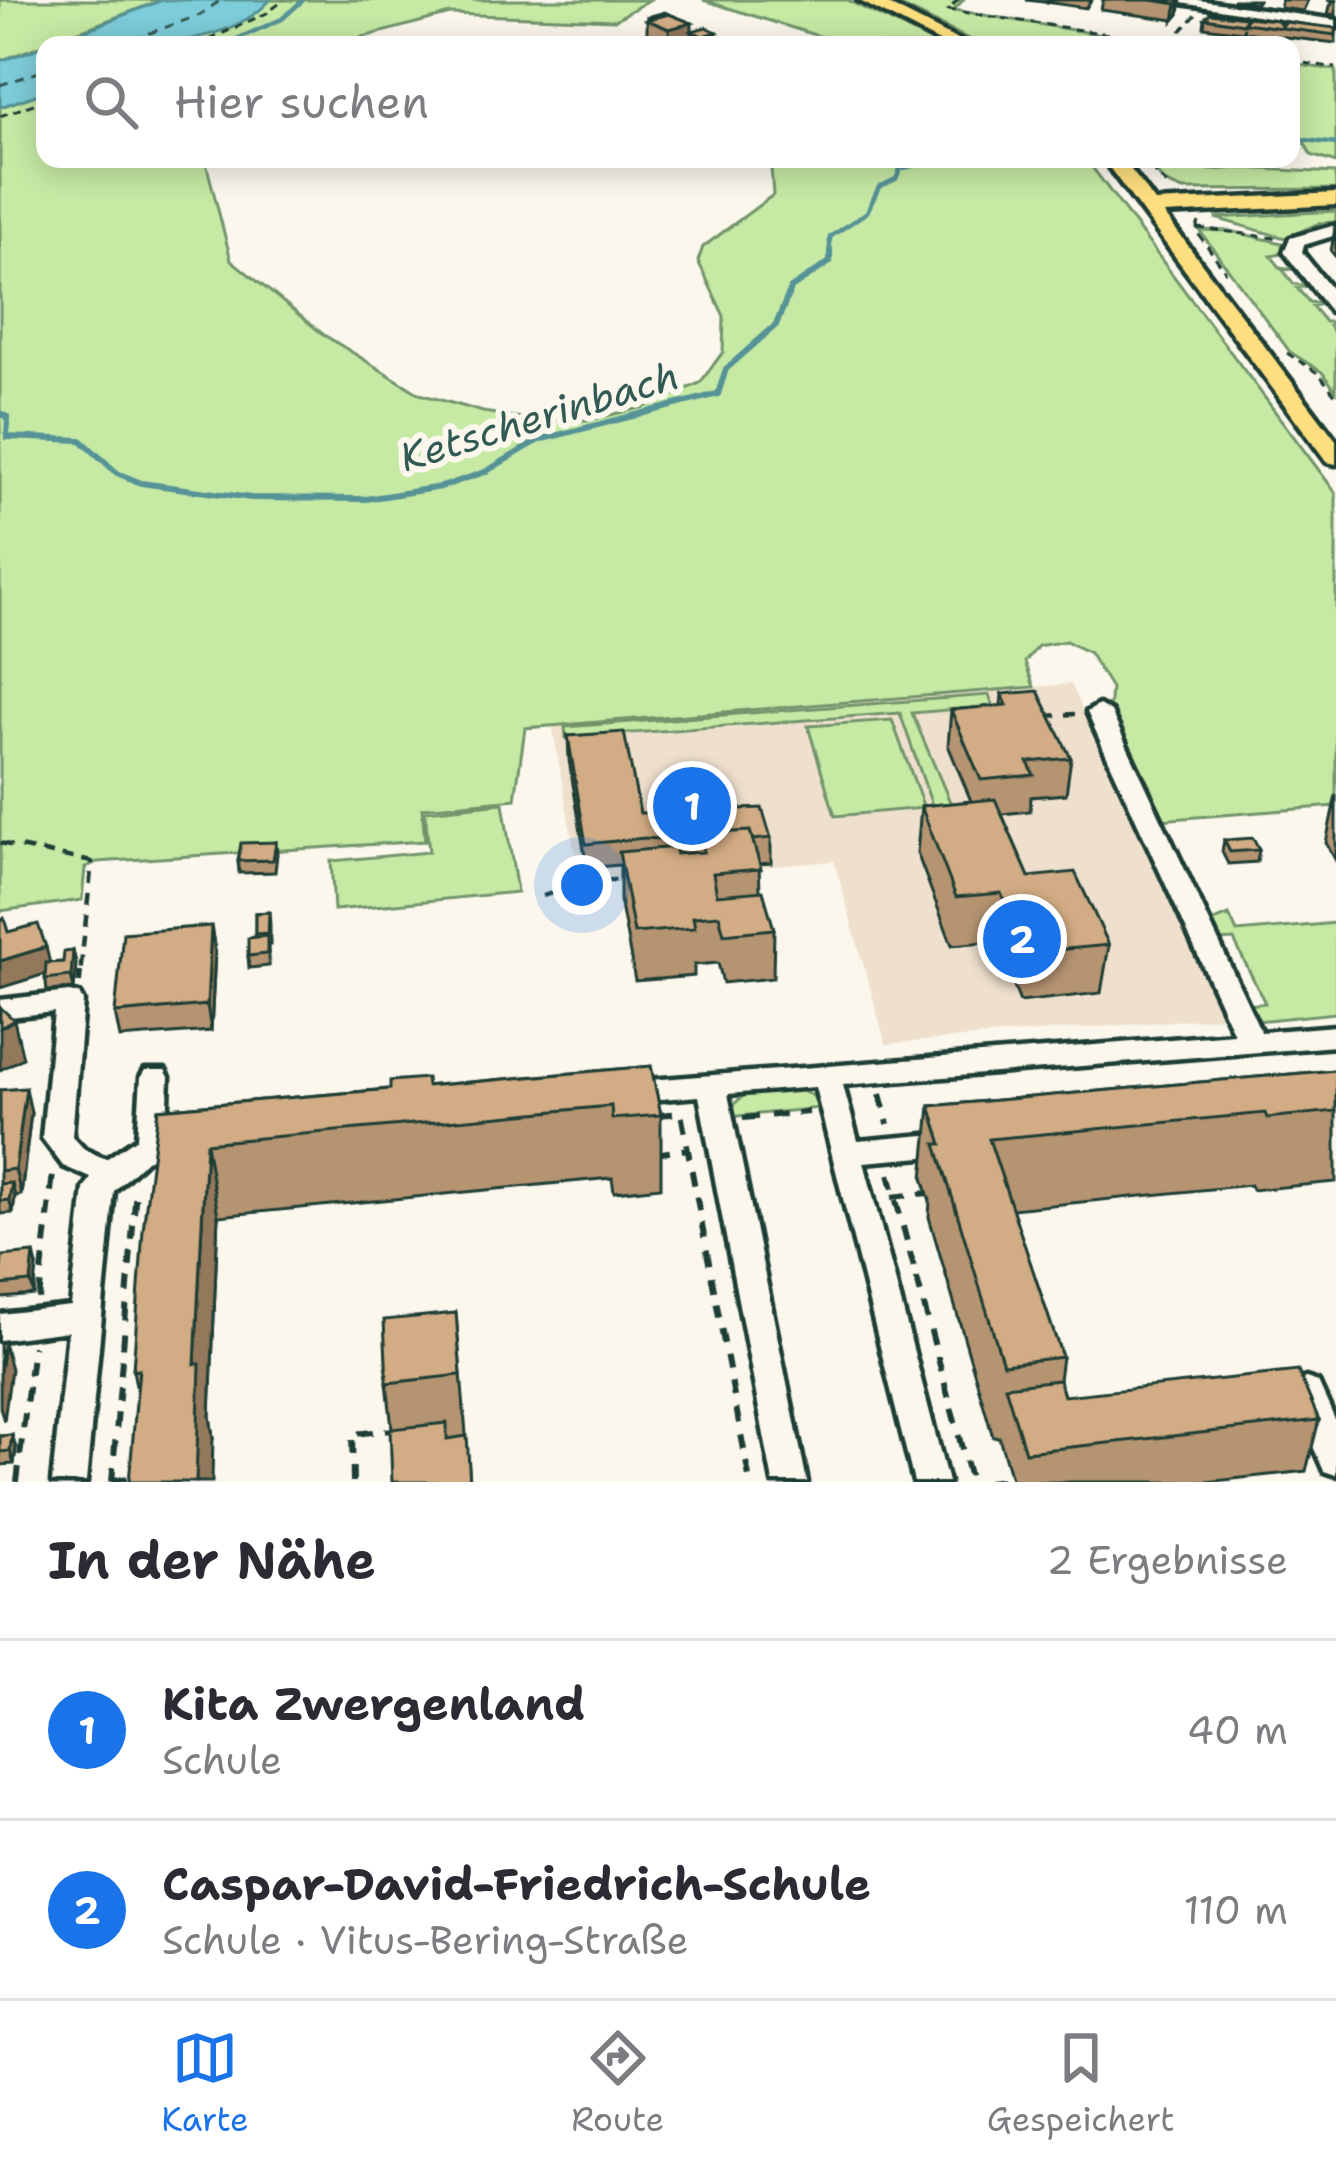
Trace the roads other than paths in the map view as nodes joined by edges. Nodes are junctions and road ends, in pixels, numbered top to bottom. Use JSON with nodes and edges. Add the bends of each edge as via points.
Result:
{"nodes":[{"id":1,"x":866,"y":0,"type":"edge"},
{"id":2,"x":1170,"y":0,"type":"edge"},
{"id":3,"x":1195,"y":3,"type":"edge"},
{"id":4,"x":1336,"y":24,"type":"edge"},
{"id":5,"x":940,"y":36,"type":"edge"},
{"id":6,"x":1120,"y":168,"type":"edge"},
{"id":7,"x":1336,"y":200,"type":"edge"},
{"id":8,"x":1153,"y":208,"type":"junction"},
{"id":9,"x":1336,"y":230,"type":"edge"},
{"id":10,"x":1336,"y":307,"type":"edge"},
{"id":11,"x":1336,"y":457,"type":"edge"},
{"id":12,"x":1100,"y":712,"type":"road end"},
{"id":13,"x":0,"y":1009,"type":"edge"},
{"id":14,"x":1336,"y":1036,"type":"edge"},
{"id":15,"x":1252,"y":1042,"type":"junction"},
{"id":16,"x":826,"y":1075,"type":"junction"},
{"id":17,"x":155,"y":1077,"type":"dead end"},
{"id":18,"x":711,"y":1083,"type":"junction"},
{"id":19,"x":593,"y":1095,"type":"edge"},
{"id":20,"x":220,"y":1130,"type":"edge"},
{"id":21,"x":988,"y":1140,"type":"edge"},
{"id":22,"x":151,"y":1144,"type":"junction"},
{"id":23,"x":847,"y":1153,"type":"junction"},
{"id":24,"x":123,"y":1176,"type":"junction"},
{"id":25,"x":82,"y":1317,"type":"junction"},
{"id":26,"x":0,"y":1328,"type":"edge"},
{"id":27,"x":1306,"y":1392,"type":"edge"},
{"id":28,"x":1336,"y":1461,"type":"edge"},
{"id":29,"x":68,"y":1482,"type":"edge"},
{"id":30,"x":790,"y":1482,"type":"edge"},
{"id":31,"x":931,"y":1482,"type":"edge"}],
"edges":[{"from":1,"to":5,"type":"main road"},
{"from":2,"to":3,"type":"street"},
{"from":3,"to":4,"type":"street"},
{"from":6,"to":8,"type":"main road"},
{"from":7,"to":8,"type":"main road"},
{"from":8,"to":11,"type":"main road"},
{"from":9,"to":10,"type":"street","via":[[1296,242],[1293,252]]},
{"from":12,"to":15,"type":"street"},
{"from":13,"to":24,"type":"street","via":[[69,1001],[57,1138],[74,1158]]},
{"from":14,"to":15,"type":"street"},
{"from":15,"to":16,"type":"street"},
{"from":16,"to":18,"type":"street"},
{"from":16,"to":23,"type":"street"},
{"from":17,"to":22,"type":"street"},
{"from":18,"to":19,"type":"street"},
{"from":18,"to":30,"type":"street"},
{"from":20,"to":22,"type":"street"},
{"from":21,"to":23,"type":"street"},
{"from":22,"to":24,"type":"street"},
{"from":23,"to":31,"type":"street"},
{"from":24,"to":25,"type":"street","via":[[94,1210]]},
{"from":25,"to":26,"type":"street"},
{"from":25,"to":29,"type":"street"},
{"from":27,"to":28,"type":"street"}]}
